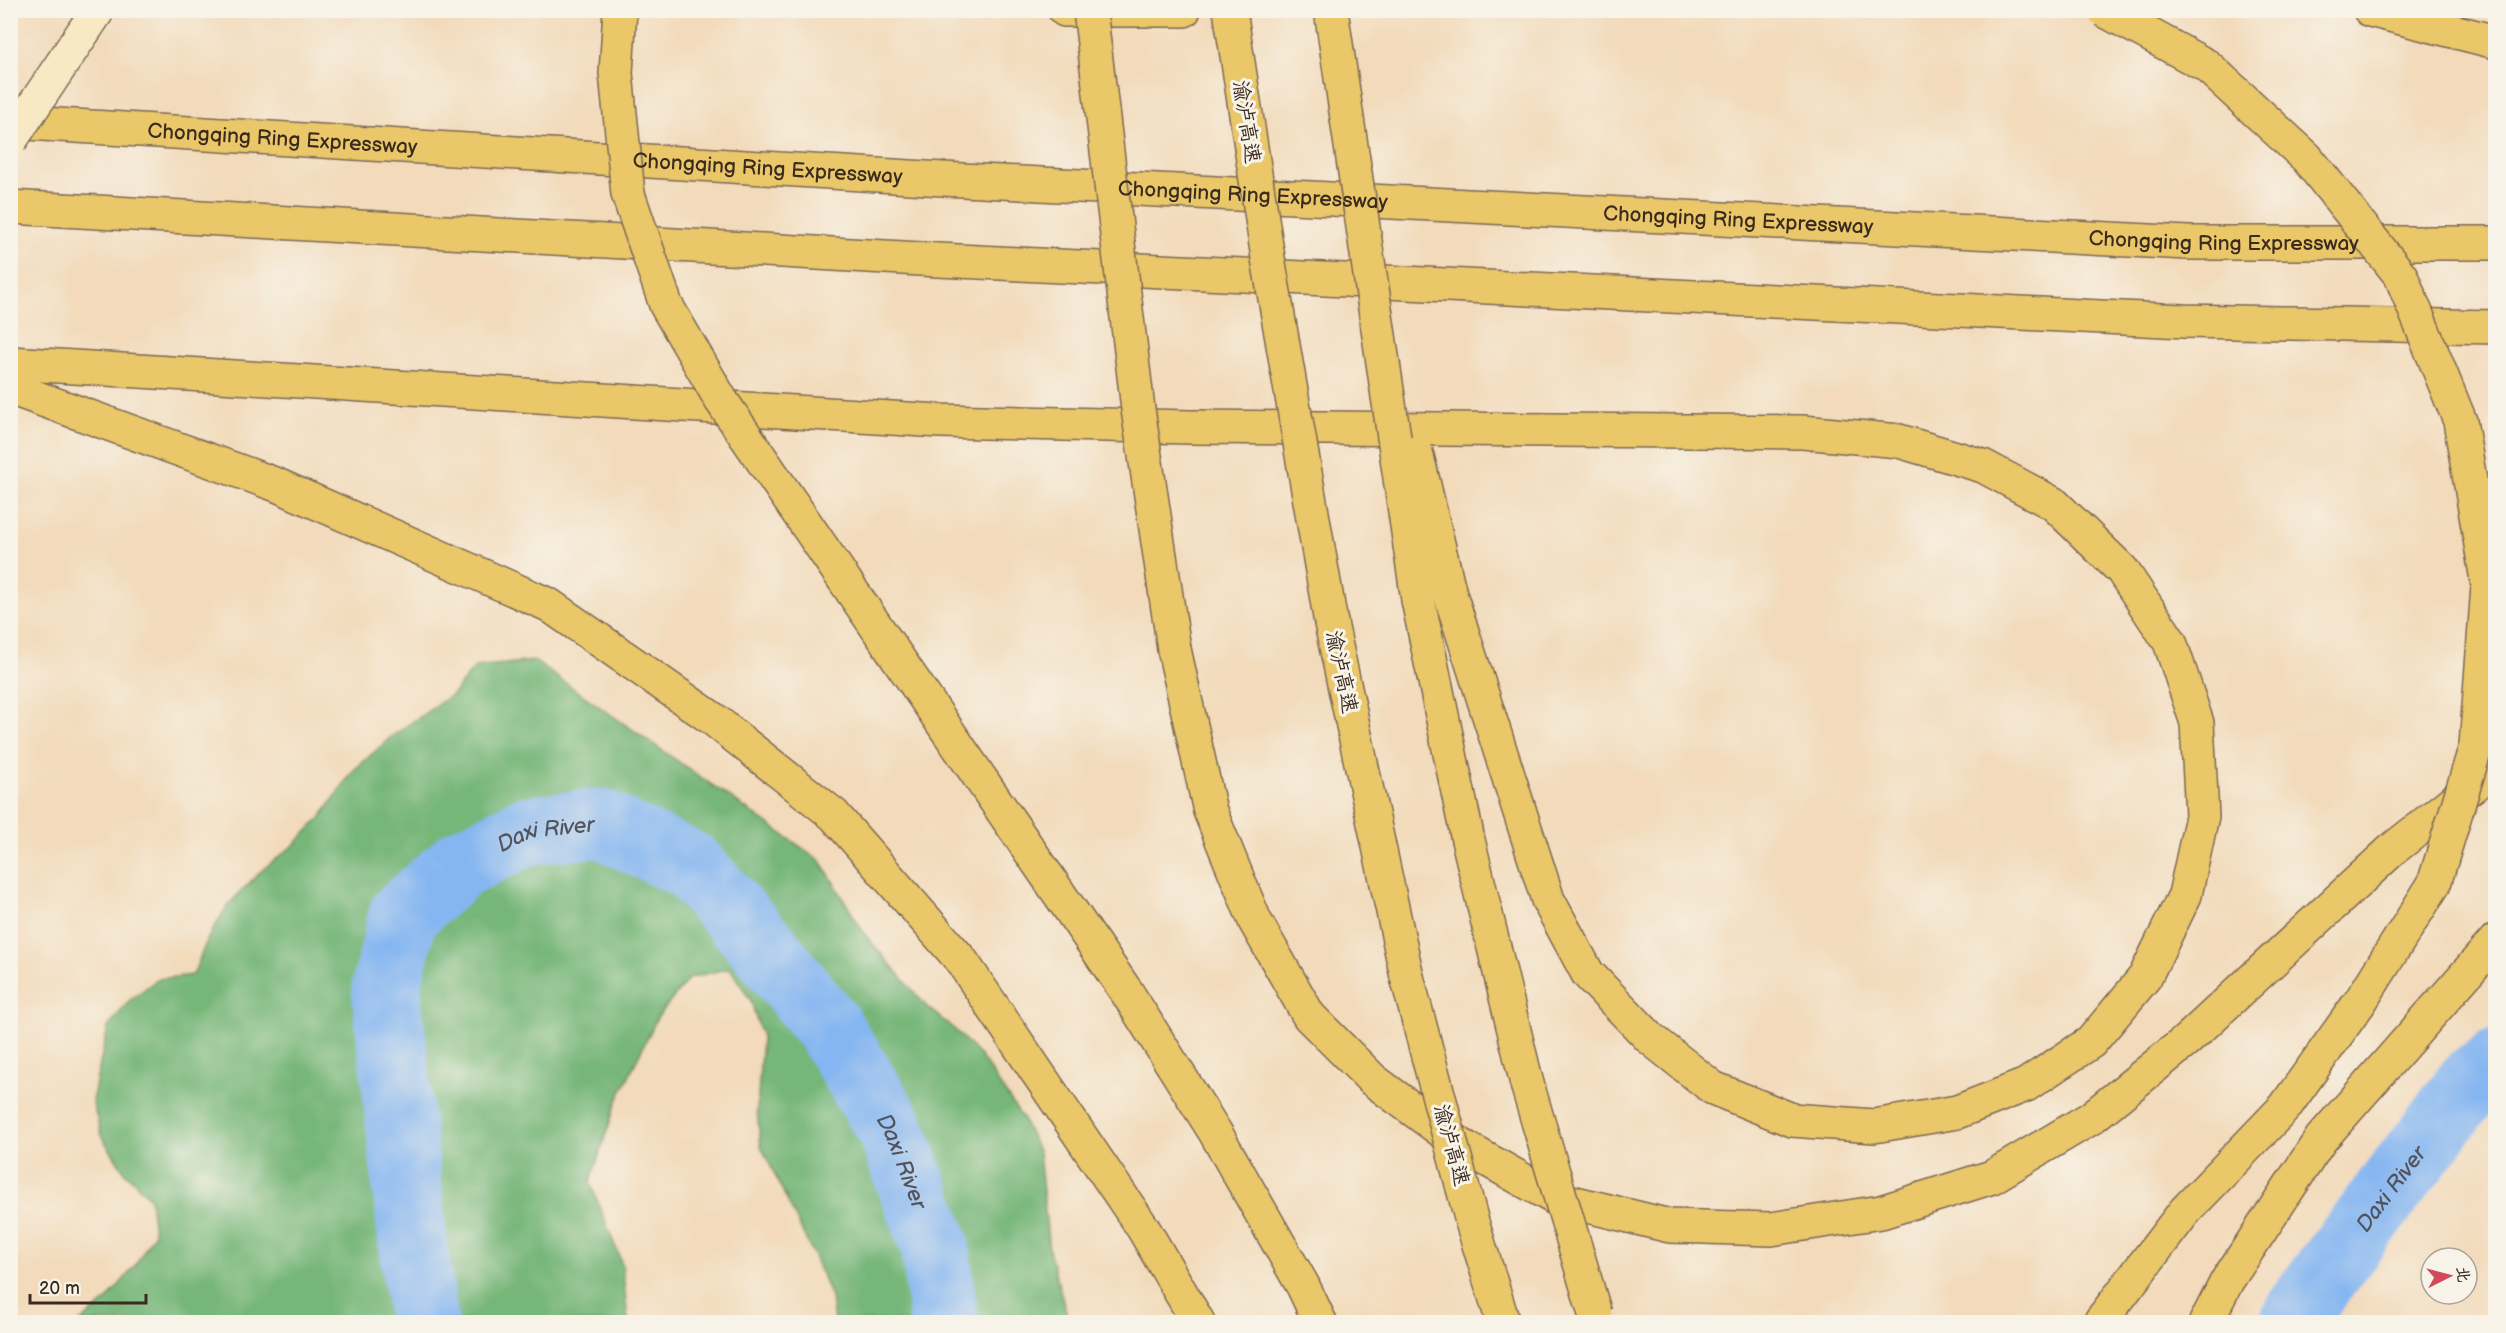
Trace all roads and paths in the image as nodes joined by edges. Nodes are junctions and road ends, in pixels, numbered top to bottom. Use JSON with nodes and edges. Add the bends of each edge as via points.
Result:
{"nodes":[{"id":1,"x":98,"y":10,"type":"edge"},
{"id":2,"x":620,"y":10,"type":"edge"},
{"id":3,"x":1065,"y":10,"type":"edge"},
{"id":4,"x":1090,"y":10,"type":"edge"},
{"id":5,"x":1184,"y":10,"type":"edge"},
{"id":6,"x":1230,"y":10,"type":"edge"},
{"id":7,"x":1331,"y":10,"type":"edge"},
{"id":8,"x":2104,"y":10,"type":"edge"},
{"id":9,"x":2370,"y":10,"type":"edge"},
{"id":10,"x":2496,"y":42,"type":"edge"},
{"id":11,"x":10,"y":122,"type":"edge"},
{"id":12,"x":10,"y":141,"type":"edge"},
{"id":13,"x":10,"y":207,"type":"edge"},
{"id":14,"x":2496,"y":243,"type":"edge"},
{"id":15,"x":1368,"y":255,"type":"junction"},
{"id":16,"x":2496,"y":327,"type":"edge"},
{"id":17,"x":10,"y":363,"type":"edge"},
{"id":18,"x":10,"y":388,"type":"edge"},
{"id":19,"x":2496,"y":767,"type":"edge"},
{"id":20,"x":2496,"y":940,"type":"edge"},
{"id":21,"x":1596,"y":1318,"type":"edge"},
{"id":22,"x":1198,"y":1323,"type":"edge"},
{"id":23,"x":1320,"y":1323,"type":"edge"},
{"id":24,"x":1503,"y":1323,"type":"edge"},
{"id":25,"x":2100,"y":1323,"type":"edge"},
{"id":26,"x":2206,"y":1323,"type":"edge"}],
"edges":[{"from":1,"to":12,"type":"main road","bridge":true},
{"from":2,"to":23,"type":"highway","bridge":true,"via":[[616,73],[628,194],[666,305],[721,400],[1128,994],[1215,1132]]},
{"from":3,"to":5,"type":"highway"},
{"from":4,"to":19,"type":"highway","bridge":true,"via":[[1138,409],[1174,649],[1210,811],[1255,921],[1310,1016],[1373,1080],[1461,1145],[1555,1198],[1670,1226],[1771,1229],[1881,1212],[1992,1177],[2091,1118],[2186,1041],[2393,849]]},
{"from":6,"to":24,"type":"highway","name":"渝泸高速","bridge":true,"via":[[1331,623],[1407,977]]},
{"from":7,"to":15,"type":"highway","bridge":true},
{"from":8,"to":25,"type":"highway","bridge":true,"via":[[2206,66],[2307,158],[2401,276],[2460,421],[2488,586],[2476,746],[2434,884],[2360,1002],[2285,1107],[2185,1211]]},
{"from":9,"to":10,"type":"highway"},
{"from":11,"to":14,"type":"highway","name":"Chongqing Ring Expressway","via":[[943,179],[2188,243]]},
{"from":13,"to":16,"type":"highway","via":[[938,260],[1795,303],[2184,321]]},
{"from":15,"to":17,"type":"highway","bridge":true,"via":[[1450,594],[1548,900],[1588,974],[1650,1038],[1713,1088],[1792,1120],[1874,1126],[1958,1112],[2026,1085],[2091,1042],[2145,977],[2185,895],[2202,816],[2197,723],[2169,642],[2122,570],[2054,504],[1983,466],[1899,441],[1803,432],[1190,427],[940,421]]},
{"from":15,"to":21,"type":"highway","bridge":true,"via":[[1418,600],[1468,840],[1527,1084]]},
{"from":18,"to":22,"type":"highway","via":[[278,485],[549,605],[723,726],[834,815],[961,960],[1143,1228]]},
{"from":20,"to":26,"type":"highway","via":[[2321,1139],[2227,1281]]}]}
